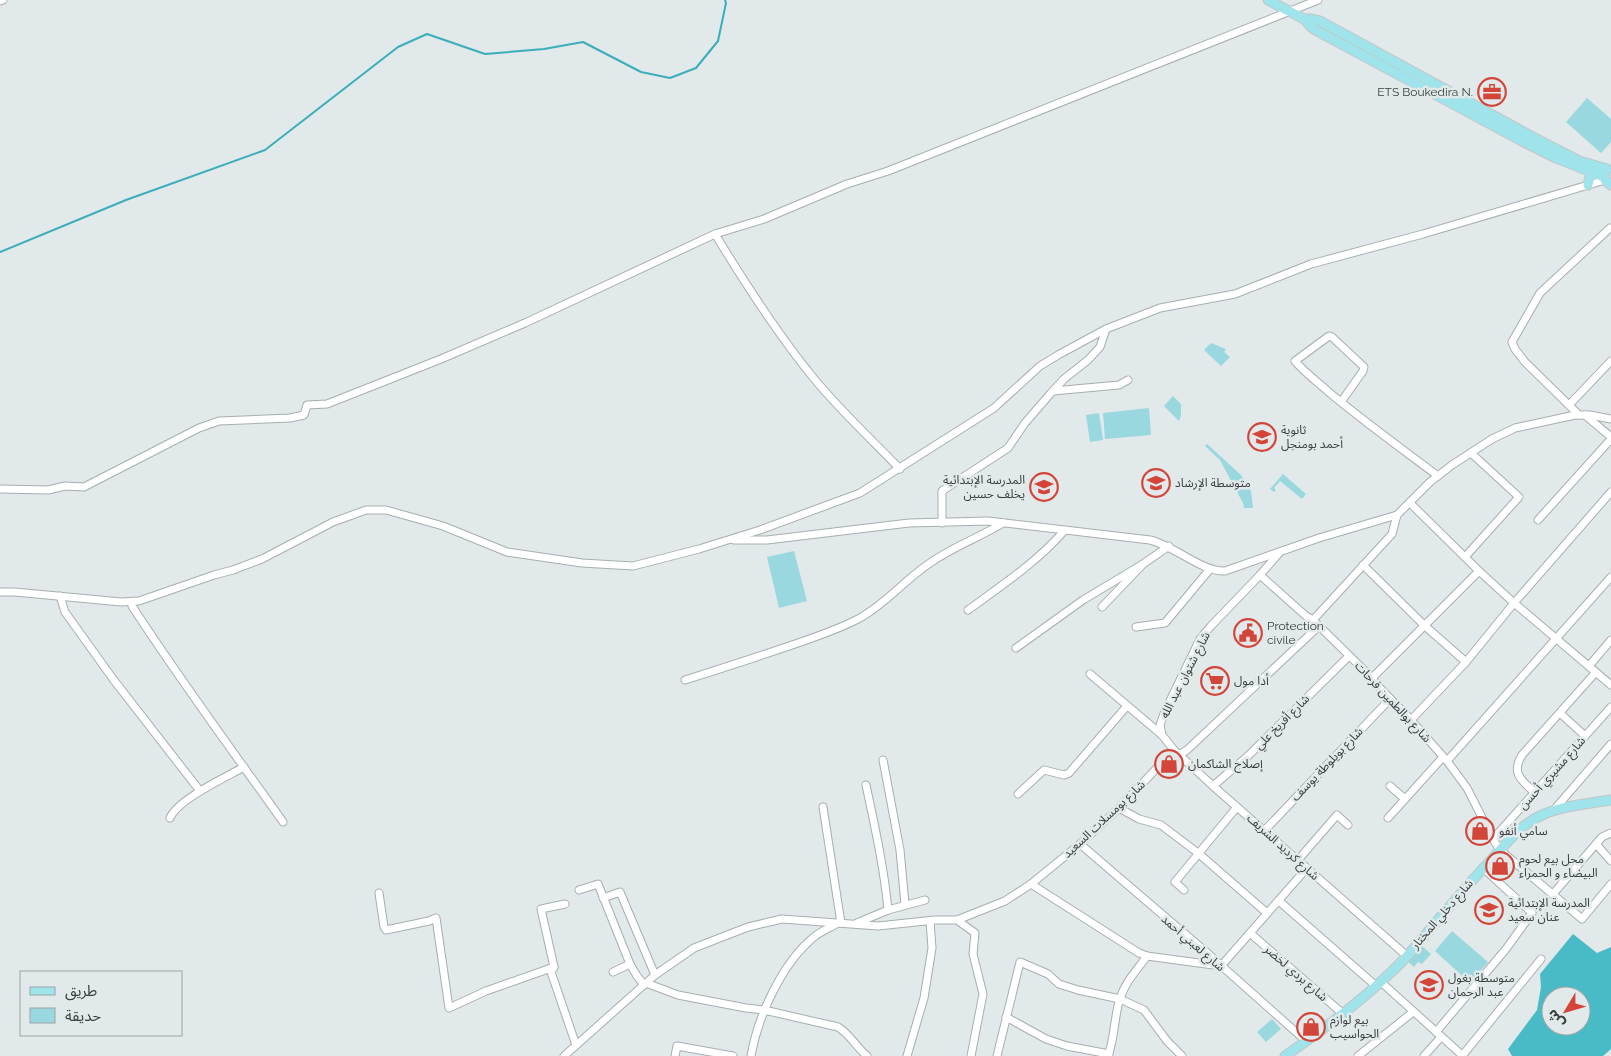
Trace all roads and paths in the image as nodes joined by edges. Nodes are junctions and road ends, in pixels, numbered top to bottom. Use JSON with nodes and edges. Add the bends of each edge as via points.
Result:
{"nodes":[{"id":1,"x":1268,"y":0,"type":"edge"},
{"id":2,"x":1318,"y":0,"type":"edge"},
{"id":3,"x":1289,"y":11,"type":"junction"},
{"id":4,"x":1304,"y":20,"type":"junction"},
{"id":5,"x":1591,"y":172,"type":"junction"},
{"id":6,"x":1608,"y":176,"type":"edge"},
{"id":7,"x":1588,"y":185,"type":"junction"},
{"id":8,"x":1610,"y":228,"type":"edge"},
{"id":9,"x":715,"y":234,"type":"junction"},
{"id":10,"x":1106,"y":329,"type":"junction"},
{"id":11,"x":1611,"y":361,"type":"edge"},
{"id":12,"x":1128,"y":380,"type":"dead end"},
{"id":13,"x":1053,"y":391,"type":"junction"},
{"id":14,"x":1341,"y":402,"type":"junction"},
{"id":15,"x":1569,"y":405,"type":"junction"},
{"id":16,"x":1582,"y":415,"type":"junction"},
{"id":17,"x":1611,"y":419,"type":"edge"},
{"id":18,"x":1611,"y":438,"type":"edge"},
{"id":19,"x":1471,"y":453,"type":"junction"},
{"id":20,"x":900,"y":469,"type":"junction"},
{"id":21,"x":1438,"y":476,"type":"junction"},
{"id":22,"x":0,"y":489,"type":"edge"},
{"id":23,"x":1611,"y":492,"type":"edge"},
{"id":24,"x":1410,"y":503,"type":"junction"},
{"id":25,"x":1397,"y":516,"type":"junction"},
{"id":26,"x":1538,"y":520,"type":"dead end"},
{"id":27,"x":942,"y":522,"type":"junction"},
{"id":28,"x":1004,"y":523,"type":"junction"},
{"id":29,"x":1064,"y":531,"type":"junction"},
{"id":30,"x":726,"y":540,"type":"junction"},
{"id":31,"x":1169,"y":546,"type":"junction"},
{"id":32,"x":1280,"y":551,"type":"junction"},
{"id":33,"x":1465,"y":557,"type":"junction"},
{"id":34,"x":1143,"y":564,"type":"junction"},
{"id":35,"x":1363,"y":565,"type":"junction"},
{"id":36,"x":1210,"y":569,"type":"junction"},
{"id":37,"x":1479,"y":571,"type":"junction"},
{"id":38,"x":1260,"y":575,"type":"junction"},
{"id":39,"x":1611,"y":577,"type":"edge"},
{"id":40,"x":0,"y":592,"type":"edge"},
{"id":41,"x":60,"y":596,"type":"junction"},
{"id":42,"x":132,"y":602,"type":"junction"},
{"id":43,"x":1514,"y":603,"type":"junction"},
{"id":44,"x":1102,"y":607,"type":"dead end"},
{"id":45,"x":968,"y":610,"type":"dead end"},
{"id":46,"x":1313,"y":620,"type":"junction"},
{"id":47,"x":1319,"y":626,"type":"junction"},
{"id":48,"x":1425,"y":626,"type":"junction"},
{"id":49,"x":1136,"y":627,"type":"dead end"},
{"id":50,"x":1556,"y":639,"type":"junction"},
{"id":51,"x":1611,"y":640,"type":"edge"},
{"id":52,"x":1016,"y":648,"type":"dead end"},
{"id":53,"x":1350,"y":656,"type":"junction"},
{"id":54,"x":1466,"y":662,"type":"junction"},
{"id":55,"x":1589,"y":666,"type":"junction"},
{"id":56,"x":1596,"y":672,"type":"junction"},
{"id":57,"x":1090,"y":674,"type":"dead end"},
{"id":58,"x":1372,"y":678,"type":"junction"},
{"id":59,"x":685,"y":680,"type":"dead end"},
{"id":60,"x":1611,"y":685,"type":"edge"},
{"id":61,"x":1390,"y":699,"type":"junction"},
{"id":62,"x":1127,"y":706,"type":"junction"},
{"id":63,"x":1611,"y":707,"type":"edge"},
{"id":64,"x":1560,"y":713,"type":"junction"},
{"id":65,"x":1411,"y":720,"type":"junction"},
{"id":66,"x":1162,"y":736,"type":"junction"},
{"id":67,"x":1585,"y":736,"type":"junction"},
{"id":68,"x":1611,"y":744,"type":"edge"},
{"id":69,"x":1177,"y":753,"type":"junction"},
{"id":70,"x":1445,"y":759,"type":"junction"},
{"id":71,"x":883,"y":760,"type":"dead end"},
{"id":72,"x":244,"y":767,"type":"junction"},
{"id":73,"x":866,"y":785,"type":"dead end"},
{"id":74,"x":1214,"y":786,"type":"junction"},
{"id":75,"x":1390,"y":786,"type":"dead end"},
{"id":76,"x":200,"y":791,"type":"junction"},
{"id":77,"x":1534,"y":792,"type":"junction"},
{"id":78,"x":1018,"y":794,"type":"dead end"},
{"id":79,"x":1405,"y":799,"type":"junction"},
{"id":80,"x":1611,"y":800,"type":"edge"},
{"id":81,"x":823,"y":806,"type":"dead end"},
{"id":82,"x":1237,"y":806,"type":"junction"},
{"id":83,"x":1119,"y":808,"type":"junction"},
{"id":84,"x":1553,"y":811,"type":"junction"},
{"id":85,"x":170,"y":818,"type":"dead end"},
{"id":86,"x":1388,"y":818,"type":"dead end"},
{"id":87,"x":283,"y":822,"type":"dead end"},
{"id":88,"x":1348,"y":825,"type":"dead end"},
{"id":89,"x":1265,"y":830,"type":"junction"},
{"id":90,"x":1611,"y":833,"type":"edge"},
{"id":91,"x":1493,"y":839,"type":"junction"},
{"id":92,"x":1080,"y":844,"type":"junction"},
{"id":93,"x":1596,"y":844,"type":"junction"},
{"id":94,"x":1500,"y":850,"type":"junction"},
{"id":95,"x":1198,"y":853,"type":"junction"},
{"id":96,"x":1298,"y":860,"type":"junction"},
{"id":97,"x":1611,"y":861,"type":"edge"},
{"id":98,"x":1307,"y":868,"type":"junction"},
{"id":99,"x":1483,"y":868,"type":"junction"},
{"id":100,"x":1031,"y":884,"type":"junction"},
{"id":101,"x":1611,"y":884,"type":"edge"},
{"id":102,"x":579,"y":890,"type":"dead end"},
{"id":103,"x":1184,"y":890,"type":"dead end"},
{"id":104,"x":379,"y":893,"type":"dead end"},
{"id":105,"x":1553,"y":894,"type":"junction"},
{"id":106,"x":603,"y":898,"type":"junction"},
{"id":107,"x":925,"y":900,"type":"dead end"},
{"id":108,"x":1279,"y":900,"type":"junction"},
{"id":109,"x":564,"y":904,"type":"dead end"},
{"id":110,"x":906,"y":904,"type":"junction"},
{"id":111,"x":888,"y":910,"type":"junction"},
{"id":112,"x":1267,"y":913,"type":"junction"},
{"id":113,"x":957,"y":920,"type":"junction"},
{"id":114,"x":930,"y":921,"type":"junction"},
{"id":115,"x":840,"y":923,"type":"junction"},
{"id":116,"x":855,"y":924,"type":"junction"},
{"id":117,"x":1250,"y":933,"type":"junction"},
{"id":118,"x":1147,"y":956,"type":"junction"},
{"id":119,"x":1407,"y":956,"type":"junction"},
{"id":120,"x":1541,"y":959,"type":"dead end"},
{"id":121,"x":630,"y":964,"type":"junction"},
{"id":122,"x":1221,"y":966,"type":"junction"},
{"id":123,"x":554,"y":967,"type":"junction"},
{"id":124,"x":613,"y":972,"type":"dead end"},
{"id":125,"x":655,"y":975,"type":"junction"},
{"id":126,"x":645,"y":984,"type":"junction"},
{"id":127,"x":1378,"y":984,"type":"junction"},
{"id":128,"x":1120,"y":999,"type":"junction"},
{"id":129,"x":764,"y":1010,"type":"junction"},
{"id":130,"x":1413,"y":1012,"type":"junction"},
{"id":131,"x":1342,"y":1013,"type":"junction"},
{"id":132,"x":1006,"y":1017,"type":"junction"},
{"id":133,"x":1438,"y":1034,"type":"junction"},
{"id":134,"x":1306,"y":1041,"type":"junction"},
{"id":135,"x":576,"y":1045,"type":"junction"},
{"id":136,"x":1109,"y":1055,"type":"edge"},
{"id":137,"x":564,"y":1056,"type":"edge"},
{"id":138,"x":675,"y":1056,"type":"edge"},
{"id":139,"x":733,"y":1056,"type":"edge"},
{"id":140,"x":751,"y":1056,"type":"edge"},
{"id":141,"x":867,"y":1056,"type":"edge"},
{"id":142,"x":907,"y":1056,"type":"edge"},
{"id":143,"x":971,"y":1056,"type":"edge"},
{"id":144,"x":997,"y":1056,"type":"edge"},
{"id":145,"x":1182,"y":1056,"type":"edge"},
{"id":146,"x":1285,"y":1056,"type":"edge"},
{"id":147,"x":1358,"y":1056,"type":"edge"},
{"id":148,"x":1424,"y":1056,"type":"edge"},
{"id":149,"x":1462,"y":1056,"type":"edge"}],
"edges":[{"from":1,"to":3,"type":"main road"},
{"from":2,"to":3,"type":"street"},
{"from":3,"to":4,"type":"main road"},
{"from":3,"to":9,"type":"street","via":[[888,171],[847,184],[764,219]]},
{"from":4,"to":5,"type":"main road","via":[[1319,32],[1522,141]]},
{"from":4,"to":6,"type":"main road","via":[[1316,20]]},
{"from":5,"to":6,"type":"main road"},
{"from":5,"to":7,"type":"main road"},
{"from":6,"to":7,"type":"street"},
{"from":7,"to":10,"type":"street","via":[[1311,264],[1235,294],[1160,308]]},
{"from":8,"to":15,"type":"street","via":[[1540,292],[1512,342],[1525,362]]},
{"from":9,"to":20,"type":"street","via":[[780,335],[817,382]]},
{"from":9,"to":22,"type":"street","via":[[450,356],[336,401],[307,405],[304,415],[219,421],[84,487]]},
{"from":10,"to":13,"type":"street","via":[[1100,347]]},
{"from":10,"to":20,"type":"street","via":[[1040,366],[994,408]]},
{"from":11,"to":15,"type":"street"},
{"from":12,"to":13,"type":"street","via":[[1119,385]]},
{"from":13,"to":27,"type":"street","via":[[1008,448],[942,492]]},
{"from":14,"to":14,"type":"street","via":[[1294,361],[1329,336],[1364,368]]},
{"from":14,"to":21,"type":"street"},
{"from":15,"to":16,"type":"street"},
{"from":16,"to":17,"type":"street"},
{"from":16,"to":18,"type":"street"},
{"from":16,"to":19,"type":"street","via":[[1515,428]]},
{"from":18,"to":26,"type":"street"},
{"from":19,"to":21,"type":"street"},
{"from":19,"to":33,"type":"street","via":[[1519,497]]},
{"from":20,"to":30,"type":"street","via":[[860,493]]},
{"from":21,"to":24,"type":"street"},
{"from":23,"to":43,"type":"street"},
{"from":24,"to":25,"type":"street"},
{"from":24,"to":33,"type":"street"},
{"from":25,"to":32,"type":"street"},
{"from":25,"to":35,"type":"street","via":[[1392,534]]},
{"from":27,"to":28,"type":"street"},
{"from":27,"to":30,"type":"street","via":[[767,540]]},
{"from":28,"to":29,"type":"street"},
{"from":28,"to":59,"type":"street","via":[[932,561],[856,620]]},
{"from":29,"to":31,"type":"street","via":[[1150,540]]},
{"from":29,"to":45,"type":"street","via":[[1030,563]]},
{"from":30,"to":42,"type":"street","via":[[633,566],[582,563],[507,552],[443,526],[386,510],[366,510],[333,522],[262,559]]},
{"from":31,"to":34,"type":"street"},
{"from":31,"to":36,"type":"street"},
{"from":32,"to":36,"type":"street","via":[[1224,570]]},
{"from":32,"to":38,"type":"street","name":"شارع شتوان عبد الله"},
{"from":33,"to":37,"type":"street"},
{"from":34,"to":44,"type":"street"},
{"from":34,"to":52,"type":"street","via":[[1084,600]]},
{"from":35,"to":46,"type":"street"},
{"from":35,"to":48,"type":"street"},
{"from":36,"to":49,"type":"street","via":[[1165,623]]},
{"from":37,"to":43,"type":"street"},
{"from":37,"to":48,"type":"street"},
{"from":38,"to":46,"type":"street","name":"شارع بوالطمين فرحات"},
{"from":38,"to":66,"type":"street","name":"شارع شتوان عبد الله","via":[[1200,640],[1165,711],[1160,725]]},
{"from":39,"to":50,"type":"street"},
{"from":40,"to":41,"type":"street"},
{"from":41,"to":42,"type":"street"},
{"from":41,"to":76,"type":"street","via":[[65,612],[113,679]]},
{"from":42,"to":72,"type":"street","via":[[179,678]]},
{"from":43,"to":50,"type":"street"},
{"from":43,"to":54,"type":"street"},
{"from":46,"to":47,"type":"street","name":"شارع بوالطمين فرحات"},
{"from":47,"to":53,"type":"street","name":"شارع بوالطمين فرحات"},
{"from":47,"to":69,"type":"street","name":"شارع بومسلات السعيد","via":[[1187,750]]},
{"from":48,"to":54,"type":"street"},
{"from":48,"to":58,"type":"street"},
{"from":50,"to":55,"type":"street"},
{"from":50,"to":70,"type":"street"},
{"from":51,"to":55,"type":"street"},
{"from":53,"to":58,"type":"street","name":"شارع بوالطمين فرحات"},
{"from":53,"to":74,"type":"street","name":"شارع أفريخ علي"},
{"from":54,"to":65,"type":"street"},
{"from":55,"to":56,"type":"street"},
{"from":56,"to":60,"type":"street"},
{"from":56,"to":64,"type":"street"},
{"from":57,"to":62,"type":"street","name":"شارع كرديد الشريف"},
{"from":58,"to":61,"type":"street","name":"شارع بوالطمين فرحات"},
{"from":61,"to":65,"type":"street","name":"شارع بوالطمين فرحات"},
{"from":61,"to":89,"type":"street","name":"شارع بويلوطة يوسف"},
{"from":62,"to":66,"type":"street","name":"شارع كرديد الشريف"},
{"from":62,"to":78,"type":"street","via":[[1069,773],[1064,775],[1044,770]]},
{"from":63,"to":67,"type":"street","name":"شارع مشيري أحسن"},
{"from":64,"to":67,"type":"street"},
{"from":64,"to":77,"type":"street","via":[[1518,761],[1517,774]]},
{"from":65,"to":70,"type":"street","name":"شارع بوالطمين فرحات"},
{"from":66,"to":69,"type":"street","name":"شارع كرديد الشريف"},
{"from":67,"to":77,"type":"street","name":"شارع مشيري أحسن"},
{"from":68,"to":84,"type":"street"},
{"from":69,"to":74,"type":"street","name":"شارع كرديد الشريف"},
{"from":69,"to":83,"type":"street","name":"شارع بومسلات السعيد"},
{"from":70,"to":79,"type":"street"},
{"from":70,"to":91,"type":"street","name":"شارع بوالطمين فرحات","via":[[1467,788]]},
{"from":71,"to":110,"type":"street","via":[[900,850]]},
{"from":72,"to":76,"type":"street"},
{"from":72,"to":87,"type":"street"},
{"from":73,"to":111,"type":"street","via":[[880,847]]},
{"from":74,"to":82,"type":"street","name":"شارع كرديد الشريف"},
{"from":75,"to":79,"type":"street"},
{"from":76,"to":85,"type":"street","via":[[172,812]]},
{"from":77,"to":91,"type":"street","name":"شارع مشيري أحسن"},
{"from":79,"to":86,"type":"street"},
{"from":80,"to":84,"type":"main road","name":"شارع دخلي المختار"},
{"from":81,"to":115,"type":"street"},
{"from":82,"to":89,"type":"street","name":"شارع كرديد الشريف"},
{"from":82,"to":95,"type":"street"},
{"from":83,"to":92,"type":"street","name":"شارع بومسلات السعيد"},
{"from":83,"to":95,"type":"street","via":[[1139,819],[1161,825]]},
{"from":84,"to":94,"type":"main road","name":"شارع دخلي المختار","via":[[1523,828]]},
{"from":88,"to":96,"type":"street","via":[[1337,815]]},
{"from":89,"to":96,"type":"street","name":"شارع كرديد الشريف"},
{"from":90,"to":93,"type":"street"},
{"from":91,"to":94,"type":"street","name":"شارع بوالطمين فرحات"},
{"from":92,"to":100,"type":"street","name":"شارع بومسلات السعيد"},
{"from":92,"to":122,"type":"street","name":"شارع لعبني أحمد"},
{"from":93,"to":97,"type":"street"},
{"from":93,"to":105,"type":"street"},
{"from":94,"to":99,"type":"main road","name":"شارع دخلي المختار"},
{"from":94,"to":105,"type":"street","name":"شارع بوالطمين فرحات"},
{"from":95,"to":103,"type":"street","via":[[1175,882]]},
{"from":95,"to":112,"type":"street"},
{"from":96,"to":98,"type":"street","name":"شارع كرديد الشريف"},
{"from":98,"to":108,"type":"street"},
{"from":98,"to":119,"type":"street","name":"شارع كرديد الشريف"},
{"from":99,"to":119,"type":"main road","name":"شارع دخلي المختار"},
{"from":99,"to":133,"type":"street","via":[[1532,913]]},
{"from":100,"to":113,"type":"street","name":"شارع بومسلات السعيد","via":[[1005,901]]},
{"from":100,"to":118,"type":"street"},
{"from":101,"to":105,"type":"street","name":"شارع بوالطمين فرحات","via":[[1582,919]]},
{"from":102,"to":106,"type":"street","via":[[598,884]]},
{"from":104,"to":123,"type":"street","via":[[386,930],[436,918],[449,1008]]},
{"from":106,"to":121,"type":"street"},
{"from":106,"to":125,"type":"street","via":[[620,892]]},
{"from":107,"to":110,"type":"street"},
{"from":108,"to":112,"type":"street"},
{"from":108,"to":127,"type":"street"},
{"from":109,"to":123,"type":"street","via":[[541,909]]},
{"from":110,"to":111,"type":"street"},
{"from":111,"to":116,"type":"street"},
{"from":112,"to":117,"type":"street"},
{"from":113,"to":114,"type":"street","name":"شارع بومسلات السعيد"},
{"from":113,"to":143,"type":"street","via":[[975,933],[973,954],[983,994]]},
{"from":114,"to":116,"type":"street","name":"شارع بومسلات السعيد","via":[[878,926]]},
{"from":114,"to":142,"type":"street","via":[[931,957],[924,998]]},
{"from":115,"to":116,"type":"street","name":"شارع بومسلات السعيد"},
{"from":115,"to":125,"type":"street","name":"شارع بومسلات السعيد","via":[[782,919],[748,927],[694,948]]},
{"from":115,"to":129,"type":"street","via":[[803,947]]},
{"from":117,"to":122,"type":"street"},
{"from":117,"to":131,"type":"street","name":"شارع بردي لخضر"},
{"from":118,"to":122,"type":"street"},
{"from":118,"to":128,"type":"street","via":[[1130,978]]},
{"from":119,"to":127,"type":"main road","name":"شارع دخلي المختار"},
{"from":120,"to":149,"type":"street"},
{"from":121,"to":124,"type":"street"},
{"from":121,"to":126,"type":"street"},
{"from":122,"to":134,"type":"street","name":"شارع لعبني أحمد"},
{"from":123,"to":135,"type":"street","via":[[552,972]]},
{"from":125,"to":126,"type":"street","name":"شارع بومسلات السعيد"},
{"from":126,"to":129,"type":"street","via":[[678,995]]},
{"from":126,"to":135,"type":"street","name":"شارع بومسلات السعيد"},
{"from":127,"to":130,"type":"street"},
{"from":127,"to":131,"type":"main road","name":"شارع دخلي المختار"},
{"from":128,"to":132,"type":"street","via":[[1059,984],[1048,974],[1020,962]]},
{"from":128,"to":136,"type":"street"},
{"from":128,"to":145,"type":"street","via":[[1147,1013]]},
{"from":129,"to":140,"type":"street"},
{"from":129,"to":141,"type":"street","via":[[838,1027],[846,1031]]},
{"from":130,"to":133,"type":"street"},
{"from":130,"to":147,"type":"street"},
{"from":131,"to":134,"type":"main road","name":"شارع دخلي المختار"},
{"from":132,"to":136,"type":"street","via":[[1046,1039]]},
{"from":132,"to":144,"type":"street"},
{"from":133,"to":148,"type":"street"},
{"from":133,"to":149,"type":"street"},
{"from":134,"to":146,"type":"main road","name":"شارع دخلي المختار"},
{"from":135,"to":137,"type":"street","name":"شارع بومسلات السعيد"},
{"from":138,"to":139,"type":"street","via":[[677,1046]]}]}
